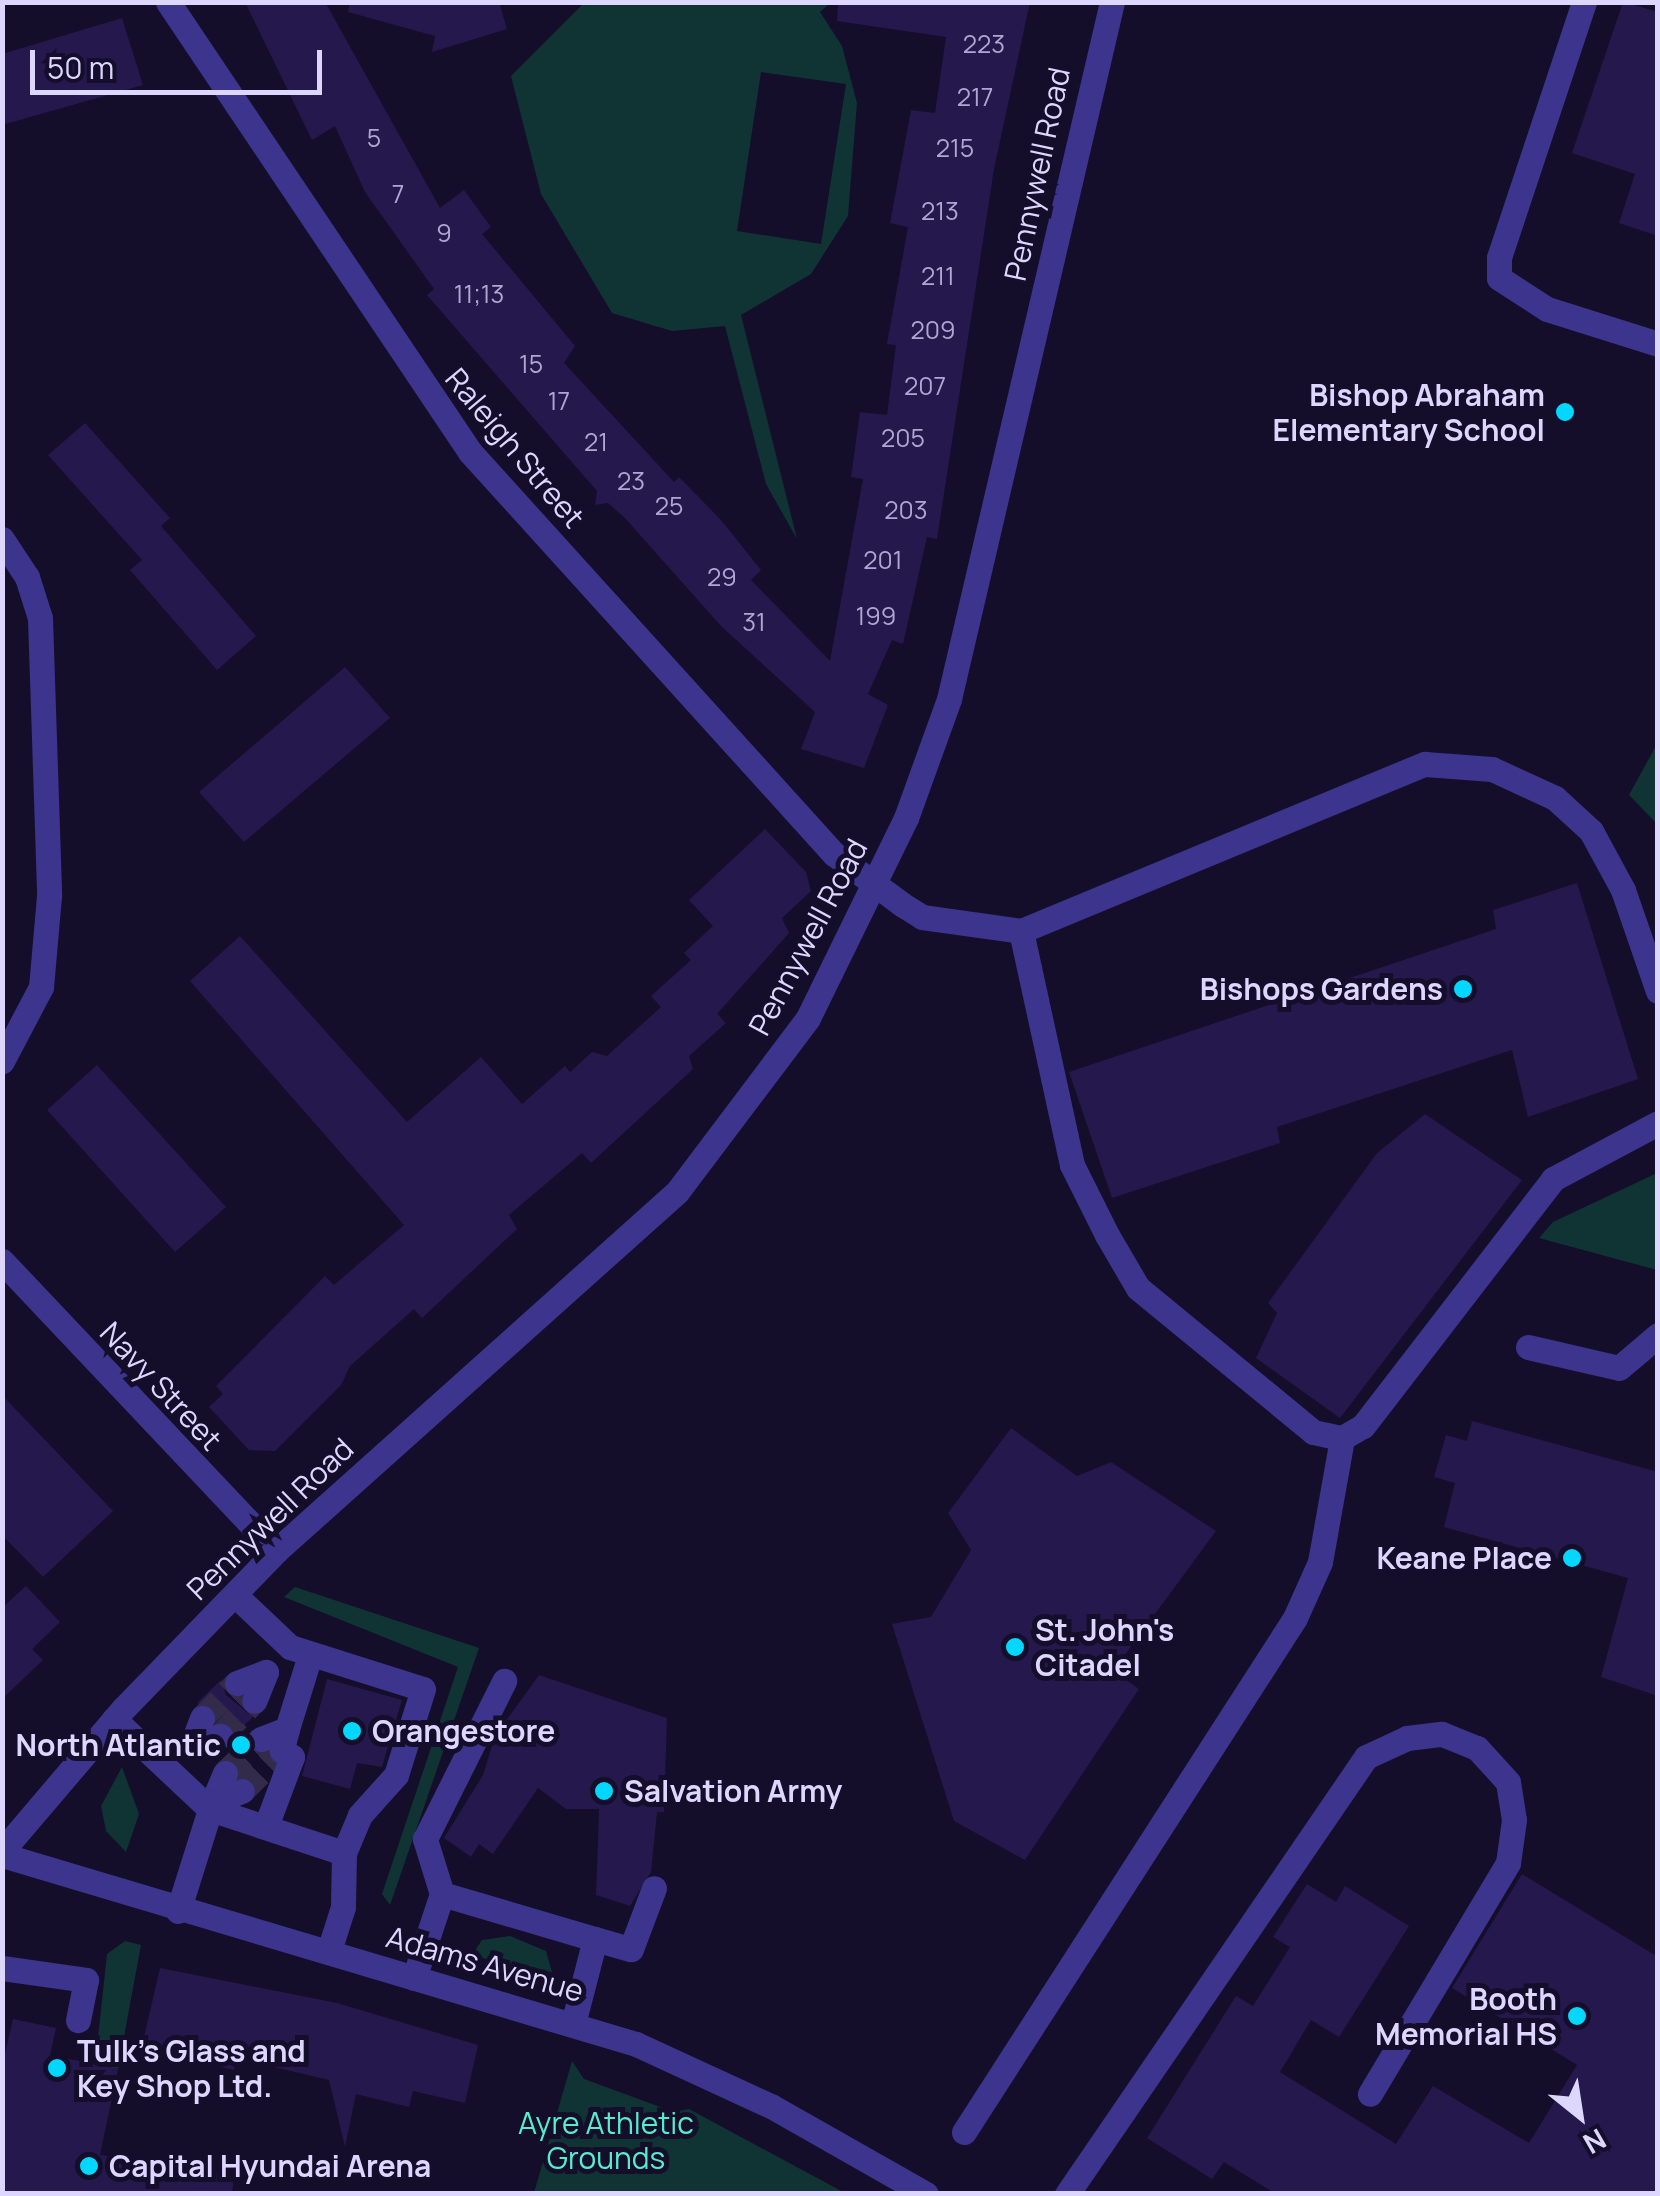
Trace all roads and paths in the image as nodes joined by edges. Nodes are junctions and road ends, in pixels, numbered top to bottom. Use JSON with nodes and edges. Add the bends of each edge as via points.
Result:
{"nodes":[{"id":1,"x":168,"y":2,"type":"edge"},
{"id":2,"x":1112,"y":2,"type":"edge"},
{"id":3,"x":1584,"y":2,"type":"edge"},
{"id":4,"x":1658,"y":344,"type":"edge"},
{"id":5,"x":2,"y":539,"type":"edge"},
{"id":6,"x":874,"y":885,"type":"junction"},
{"id":7,"x":1021,"y":931,"type":"junction"},
{"id":8,"x":1658,"y":991,"type":"edge"},
{"id":9,"x":2,"y":1060,"type":"edge"},
{"id":10,"x":1658,"y":1123,"type":"edge"},
{"id":11,"x":2,"y":1261,"type":"edge"},
{"id":12,"x":1658,"y":1336,"type":"edge"},
{"id":13,"x":1528,"y":1347,"type":"dead end"},
{"id":14,"x":1342,"y":1438,"type":"junction"},
{"id":15,"x":276,"y":1551,"type":"junction"},
{"id":16,"x":235,"y":1595,"type":"junction"},
{"id":17,"x":300,"y":1651,"type":"junction"},
{"id":18,"x":504,"y":1682,"type":"dead end"},
{"id":19,"x":246,"y":1692,"type":"tunnel mouth"},
{"id":20,"x":114,"y":1720,"type":"junction"},
{"id":21,"x":211,"y":1727,"type":"tunnel mouth"},
{"id":22,"x":168,"y":1770,"type":"junction"},
{"id":23,"x":234,"y":1782,"type":"tunnel mouth"},
{"id":24,"x":211,"y":1806,"type":"junction"},
{"id":25,"x":266,"y":1826,"type":"junction"},
{"id":26,"x":2,"y":1853,"type":"edge"},
{"id":27,"x":344,"y":1853,"type":"junction"},
{"id":28,"x":654,"y":1888,"type":"dead end"},
{"id":29,"x":442,"y":1894,"type":"junction"},
{"id":30,"x":178,"y":1911,"type":"junction"},
{"id":31,"x":595,"y":1938,"type":"junction"},
{"id":32,"x":328,"y":1952,"type":"junction"},
{"id":33,"x":2,"y":1968,"type":"edge"},
{"id":34,"x":414,"y":1978,"type":"junction"},
{"id":35,"x":78,"y":2020,"type":"dead end"},
{"id":36,"x":573,"y":2024,"type":"junction"},
{"id":37,"x":1370,"y":2094,"type":"dead end"},
{"id":38,"x":964,"y":2132,"type":"dead end"},
{"id":39,"x":926,"y":2194,"type":"edge"},
{"id":40,"x":1068,"y":2194,"type":"edge"}],
"edges":[{"from":1,"to":6,"type":"street","name":"Raleigh Street","via":[[451,428],[834,854]]},
{"from":2,"to":6,"type":"street","name":"Pennywell Road","via":[[958,668],[923,775]]},
{"from":3,"to":4,"type":"street","via":[[1499,257],[1499,278],[1547,309]]},
{"from":5,"to":9,"type":"street","via":[[28,576],[40,618],[49,896],[41,987]]},
{"from":6,"to":7,"type":"street","name":"Raleigh Street","via":[[922,917]]},
{"from":6,"to":15,"type":"street","name":"Pennywell Road","via":[[808,1018],[677,1192]]},
{"from":7,"to":8,"type":"street","via":[[1425,764],[1492,769],[1555,798],[1591,831],[1623,890]]},
{"from":7,"to":14,"type":"street","via":[[1072,1165],[1138,1288],[1314,1432]]},
{"from":10,"to":14,"type":"street","via":[[1553,1179],[1363,1426]]},
{"from":11,"to":15,"type":"street","name":"Navy Street"},
{"from":12,"to":13,"type":"street","via":[[1619,1368]]},
{"from":14,"to":38,"type":"street","via":[[1320,1562],[1296,1618]]},
{"from":15,"to":16,"type":"street","name":"Pennywell Road"},
{"from":16,"to":17,"type":"street"},
{"from":16,"to":20,"type":"street","name":"Pennywell Road"},
{"from":17,"to":19,"type":"street"},
{"from":17,"to":25,"type":"street","via":[[277,1744],[292,1758]]},
{"from":17,"to":27,"type":"street","via":[[422,1690],[396,1775],[360,1815]]},
{"from":18,"to":29,"type":"street","via":[[425,1839]]},
{"from":20,"to":22,"type":"street"},
{"from":20,"to":26,"type":"street","name":"Pennywell Road"},
{"from":21,"to":22,"type":"street"},
{"from":22,"to":24,"type":"street"},
{"from":23,"to":24,"type":"street"},
{"from":24,"to":25,"type":"street"},
{"from":24,"to":30,"type":"street"},
{"from":25,"to":27,"type":"street"},
{"from":26,"to":30,"type":"street","name":"Adams Avenue"},
{"from":27,"to":32,"type":"street","via":[[343,1906]]},
{"from":28,"to":31,"type":"street","via":[[631,1950]]},
{"from":29,"to":31,"type":"street"},
{"from":29,"to":34,"type":"street"},
{"from":30,"to":32,"type":"street","name":"Adams Avenue"},
{"from":31,"to":36,"type":"street"},
{"from":32,"to":34,"type":"street","name":"Adams Avenue"},
{"from":33,"to":35,"type":"street","via":[[86,1980]]},
{"from":34,"to":36,"type":"street","name":"Adams Avenue"},
{"from":36,"to":39,"type":"street","name":"Adams Avenue","via":[[707,2074]]},
{"from":37,"to":40,"type":"street","via":[[1508,1863],[1514,1820],[1508,1782],[1478,1748],[1442,1734],[1407,1738],[1366,1757]]}]}
